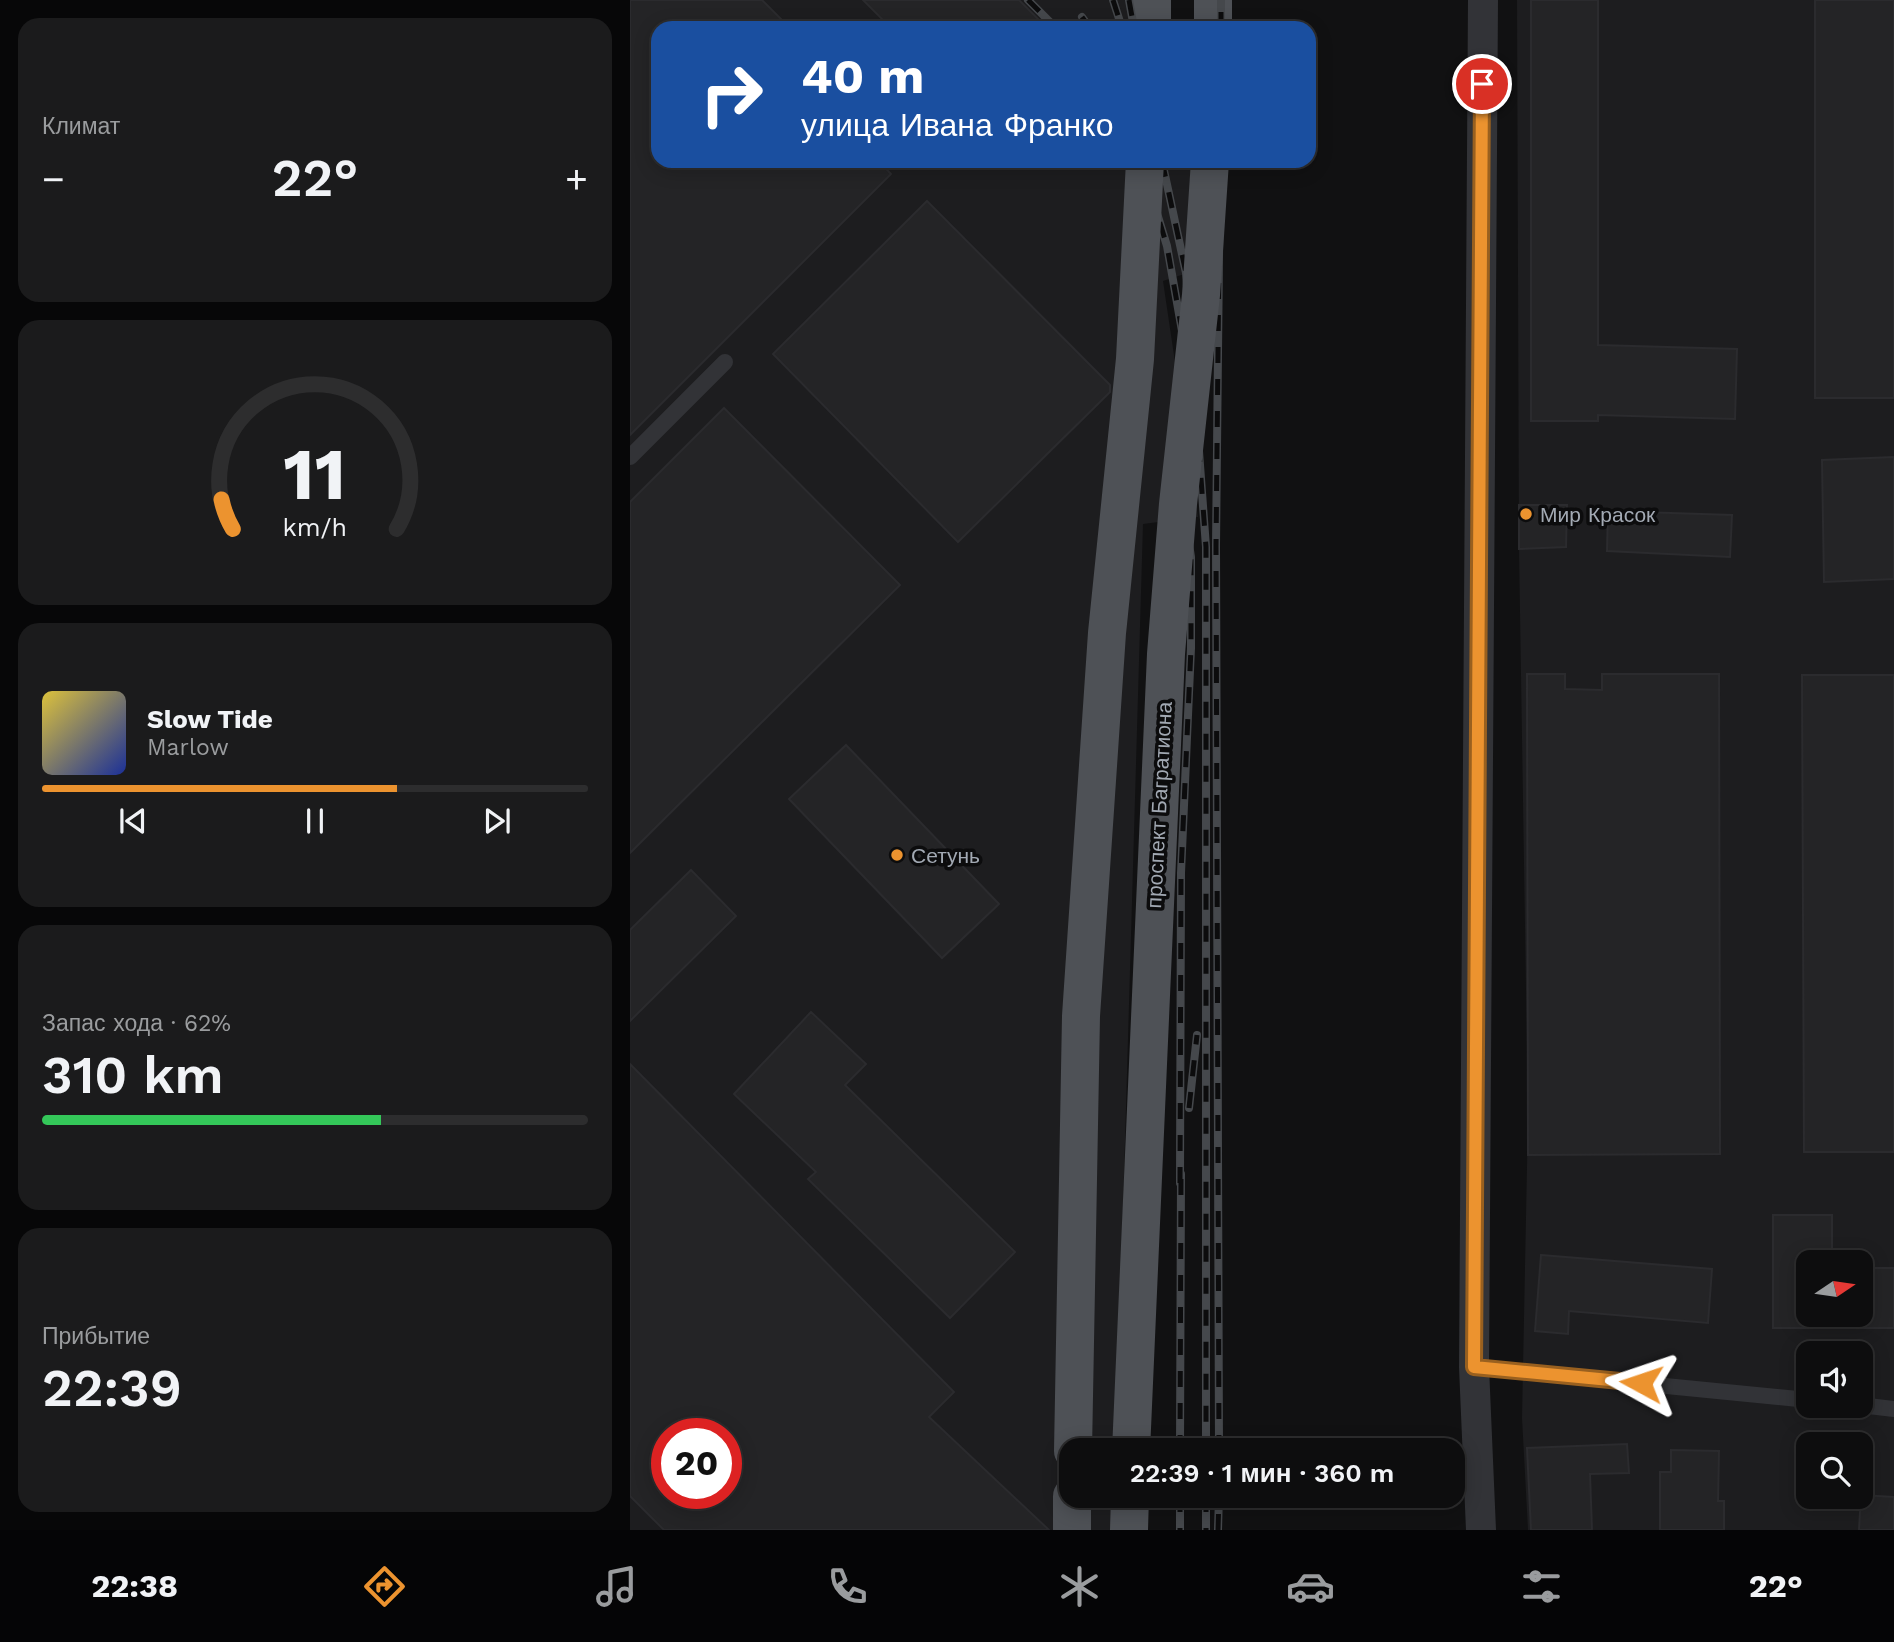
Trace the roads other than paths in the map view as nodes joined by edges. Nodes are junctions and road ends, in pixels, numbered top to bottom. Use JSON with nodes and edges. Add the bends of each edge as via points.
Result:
{"nodes":[{"id":1,"x":1152,"y":0,"type":"edge"},
{"id":2,"x":1213,"y":0,"type":"edge"},
{"id":3,"x":1483,"y":0,"type":"edge"},
{"id":4,"x":1152,"y":21,"type":"edge"},
{"id":5,"x":1213,"y":21,"type":"edge"},
{"id":6,"x":1145,"y":168,"type":"edge"},
{"id":7,"x":1210,"y":168,"type":"edge"},
{"id":8,"x":725,"y":362,"type":"dead end"},
{"id":9,"x":630,"y":457,"type":"edge"},
{"id":10,"x":1474,"y":1367,"type":"junction"},
{"id":11,"x":1796,"y":1399,"type":"edge"},
{"id":12,"x":1873,"y":1407,"type":"edge"},
{"id":13,"x":1894,"y":1409,"type":"edge"},
{"id":14,"x":1073,"y":1438,"type":"edge"},
{"id":15,"x":1132,"y":1438,"type":"edge"},
{"id":16,"x":1072,"y":1508,"type":"edge"},
{"id":17,"x":1130,"y":1508,"type":"edge"},
{"id":18,"x":1072,"y":1530,"type":"edge"},
{"id":19,"x":1129,"y":1530,"type":"edge"},
{"id":20,"x":1481,"y":1530,"type":"edge"}],
"edges":[{"from":1,"to":4,"type":"main road"},
{"from":2,"to":5,"type":"main road"},
{"from":3,"to":10,"type":"street"},
{"from":6,"to":14,"type":"main road","bridge":true,"via":[[1135,359],[1109,608],[1081,1016]]},
{"from":7,"to":15,"type":"main road","name":"проспект Багратиона","bridge":true,"via":[[1166,654]]},
{"from":8,"to":9,"type":"lane"},
{"from":10,"to":11,"type":"lane"},
{"from":10,"to":20,"type":"street"},
{"from":12,"to":13,"type":"lane"},
{"from":16,"to":18,"type":"main road"},
{"from":17,"to":19,"type":"main road"}]}
